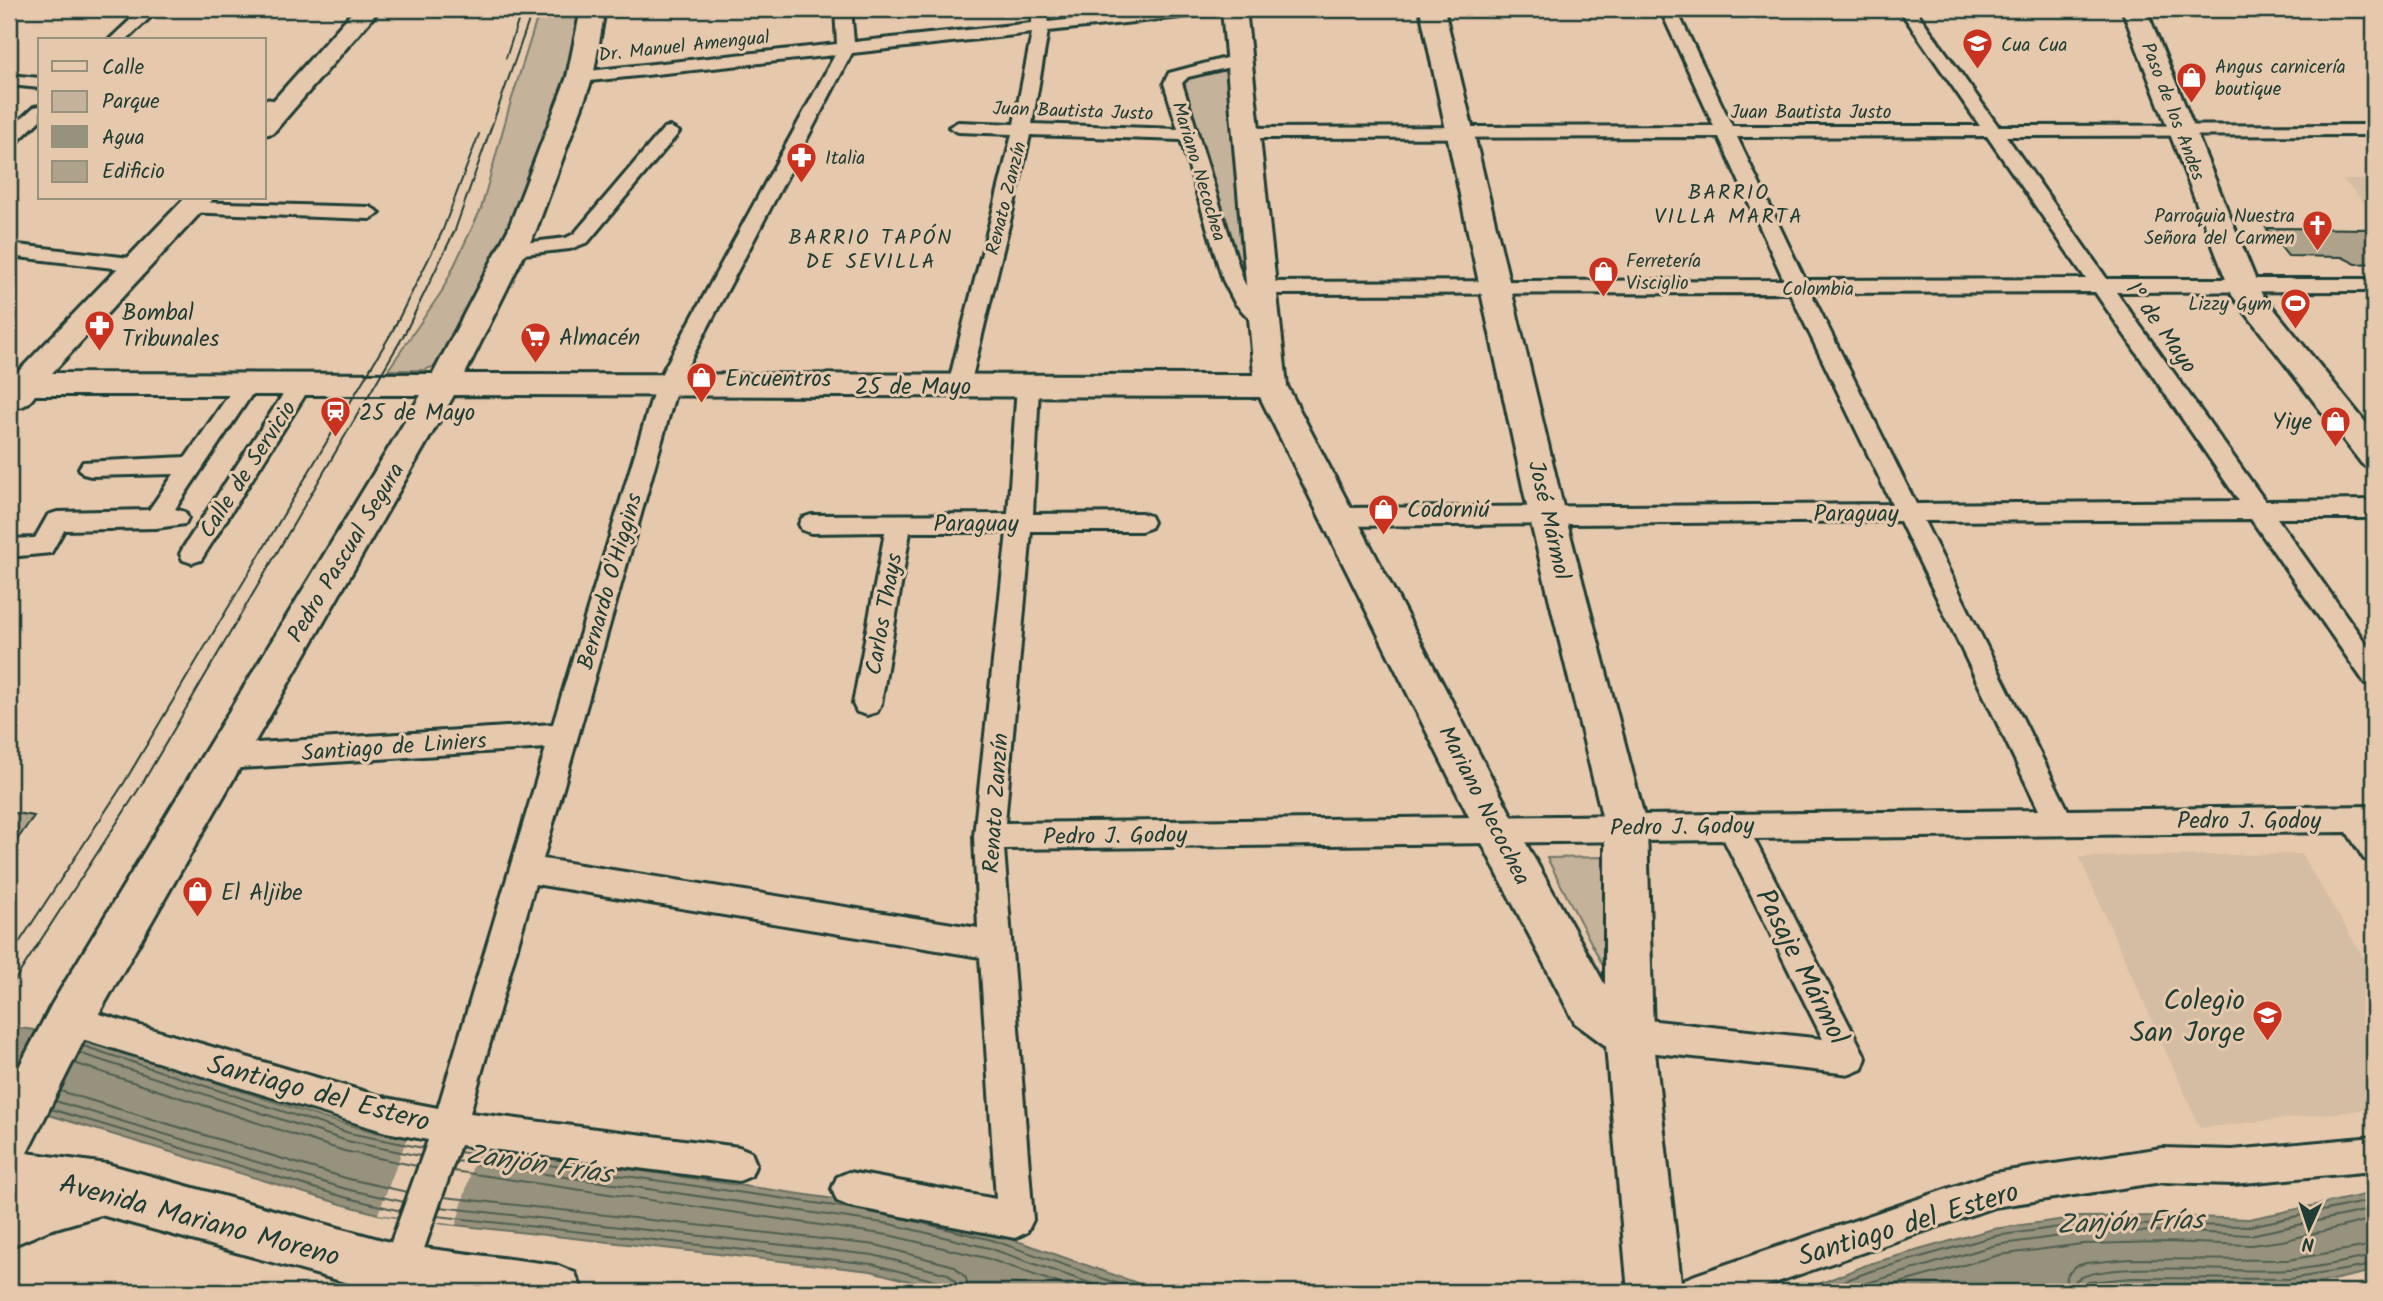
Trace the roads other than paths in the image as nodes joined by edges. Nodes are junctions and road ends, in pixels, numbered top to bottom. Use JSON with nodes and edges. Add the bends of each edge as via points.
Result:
{"nodes":[{"id":1,"x":151,"y":9,"type":"edge"},
{"id":2,"x":368,"y":9,"type":"edge"},
{"id":3,"x":593,"y":9,"type":"edge"},
{"id":4,"x":843,"y":9,"type":"edge"},
{"id":5,"x":1210,"y":9,"type":"edge"},
{"id":6,"x":1234,"y":9,"type":"edge"},
{"id":7,"x":1432,"y":9,"type":"edge"},
{"id":8,"x":1668,"y":9,"type":"edge"},
{"id":9,"x":1907,"y":9,"type":"edge"},
{"id":10,"x":2134,"y":9,"type":"edge"},
{"id":11,"x":1041,"y":18,"type":"edge"},
{"id":12,"x":119,"y":38,"type":"edge"},
{"id":13,"x":846,"y":49,"type":"junction"},
{"id":14,"x":1241,"y":59,"type":"junction"},
{"id":15,"x":580,"y":76,"type":"junction"},
{"id":16,"x":9,"y":80,"type":"edge"},
{"id":17,"x":38,"y":83,"type":"edge"},
{"id":18,"x":274,"y":105,"type":"edge"},
{"id":19,"x":38,"y":113,"type":"edge"},
{"id":20,"x":266,"y":123,"type":"edge"},
{"id":21,"x":958,"y":127,"type":"dead end"},
{"id":22,"x":1022,"y":129,"type":"junction"},
{"id":23,"x":2374,"y":130,"type":"edge"},
{"id":24,"x":2181,"y":131,"type":"junction"},
{"id":25,"x":670,"y":132,"type":"dead end"},
{"id":26,"x":1725,"y":132,"type":"junction"},
{"id":27,"x":1992,"y":132,"type":"junction"},
{"id":28,"x":1247,"y":133,"type":"junction"},
{"id":29,"x":1459,"y":133,"type":"junction"},
{"id":30,"x":1187,"y":135,"type":"junction"},
{"id":31,"x":9,"y":140,"type":"edge"},
{"id":32,"x":196,"y":203,"type":"edge"},
{"id":33,"x":370,"y":213,"type":"dead end"},
{"id":34,"x":514,"y":249,"type":"junction"},
{"id":35,"x":9,"y":250,"type":"edge"},
{"id":36,"x":139,"y":265,"type":"junction"},
{"id":37,"x":2374,"y":285,"type":"edge"},
{"id":38,"x":2102,"y":286,"type":"junction"},
{"id":39,"x":2243,"y":286,"type":"junction"},
{"id":40,"x":1261,"y":288,"type":"junction"},
{"id":41,"x":1798,"y":288,"type":"junction"},
{"id":42,"x":1497,"y":289,"type":"junction"},
{"id":43,"x":1265,"y":323,"type":"junction"},
{"id":44,"x":667,"y":383,"type":"junction"},
{"id":45,"x":301,"y":384,"type":"junction"},
{"id":46,"x":444,"y":384,"type":"junction"},
{"id":47,"x":247,"y":385,"type":"junction"},
{"id":48,"x":959,"y":386,"type":"junction"},
{"id":49,"x":1028,"y":386,"type":"junction"},
{"id":50,"x":1271,"y":386,"type":"junction"},
{"id":51,"x":14,"y":393,"type":"edge"},
{"id":52,"x":2374,"y":456,"type":"edge"},
{"id":53,"x":192,"y":466,"type":"junction"},
{"id":54,"x":91,"y":468,"type":"dead end"},
{"id":55,"x":2374,"y":509,"type":"edge"},
{"id":56,"x":2258,"y":510,"type":"junction"},
{"id":57,"x":1906,"y":513,"type":"junction"},
{"id":58,"x":1548,"y":515,"type":"junction"},
{"id":59,"x":1338,"y":517,"type":"junction"},
{"id":60,"x":1141,"y":522,"type":"dead end"},
{"id":61,"x":899,"y":523,"type":"junction"},
{"id":62,"x":1020,"y":523,"type":"junction"},
{"id":63,"x":811,"y":524,"type":"dead end"},
{"id":64,"x":9,"y":548,"type":"edge"},
{"id":65,"x":192,"y":554,"type":"dead end"},
{"id":66,"x":2374,"y":675,"type":"edge"},
{"id":67,"x":867,"y":704,"type":"dead end"},
{"id":68,"x":564,"y":735,"type":"junction"},
{"id":69,"x":225,"y":757,"type":"junction"},
{"id":70,"x":2364,"y":819,"type":"edge"},
{"id":71,"x":2059,"y":821,"type":"junction"},
{"id":72,"x":1732,"y":826,"type":"junction"},
{"id":73,"x":1626,"y":828,"type":"junction"},
{"id":74,"x":1497,"y":829,"type":"junction"},
{"id":75,"x":989,"y":836,"type":"junction"},
{"id":76,"x":2374,"y":850,"type":"edge"},
{"id":77,"x":525,"y":869,"type":"junction"},
{"id":78,"x":993,"y":945,"type":"junction"},
{"id":79,"x":1629,"y":1034,"type":"junction"},
{"id":80,"x":41,"y":1074,"type":"edge"},
{"id":81,"x":447,"y":1135,"type":"junction"},
{"id":82,"x":2374,"y":1154,"type":"edge"},
{"id":83,"x":739,"y":1164,"type":"dead end"},
{"id":84,"x":9,"y":1176,"type":"edge"},
{"id":85,"x":849,"y":1189,"type":"dead end"},
{"id":86,"x":107,"y":1191,"type":"junction"},
{"id":87,"x":1015,"y":1220,"type":"joint"},
{"id":88,"x":9,"y":1222,"type":"edge"},
{"id":89,"x":395,"y":1282,"type":"edge"},
{"id":90,"x":556,"y":1292,"type":"edge"},
{"id":91,"x":1656,"y":1292,"type":"edge"},
{"id":92,"x":1698,"y":1292,"type":"edge"}],
"edges":[{"from":1,"to":12,"type":"street"},
{"from":2,"to":18,"type":"street"},
{"from":3,"to":15,"type":"street","name":"Pedro Pascual Segura"},
{"from":4,"to":13,"type":"street"},
{"from":5,"to":11,"type":"street","name":"Dr. Manuel Amengual"},
{"from":6,"to":14,"type":"street","name":"Mariano Necochea"},
{"from":7,"to":29,"type":"street","name":"José Mármol"},
{"from":8,"to":26,"type":"street"},
{"from":9,"to":27,"type":"street","name":"1° de Mayo"},
{"from":10,"to":24,"type":"street","name":"Paso de los Andes"},
{"from":11,"to":13,"type":"street","name":"Dr. Manuel Amengual"},
{"from":11,"to":22,"type":"street","name":"Renato Zanzín"},
{"from":13,"to":15,"type":"street","name":"Dr. Manuel Amengual"},
{"from":13,"to":44,"type":"street","name":"Bernardo O'Higgins"},
{"from":14,"to":28,"type":"street","name":"Mariano Necochea"},
{"from":14,"to":30,"type":"street","name":"Mariano Necochea","via":[[1173,79]]},
{"from":15,"to":34,"type":"street","name":"Pedro Pascual Segura"},
{"from":16,"to":17,"type":"street"},
{"from":18,"to":20,"type":"street"},
{"from":19,"to":31,"type":"street"},
{"from":21,"to":22,"type":"street","name":"Juan Bautista Justo"},
{"from":22,"to":30,"type":"street","name":"Juan Bautista Justo"},
{"from":22,"to":48,"type":"street","name":"Renato Zanzín"},
{"from":23,"to":24,"type":"street","name":"Juan Bautista Justo"},
{"from":24,"to":27,"type":"street","name":"Juan Bautista Justo"},
{"from":24,"to":39,"type":"street","name":"Paso de los Andes"},
{"from":25,"to":34,"type":"street","via":[[581,238]]},
{"from":26,"to":27,"type":"street","name":"Juan Bautista Justo"},
{"from":26,"to":29,"type":"street","name":"Juan Bautista Justo"},
{"from":26,"to":41,"type":"street"},
{"from":27,"to":38,"type":"street","name":"1° de Mayo"},
{"from":28,"to":29,"type":"street","name":"Juan Bautista Justo"},
{"from":28,"to":40,"type":"street","name":"Mariano Necochea"},
{"from":29,"to":42,"type":"street","name":"José Mármol"},
{"from":30,"to":43,"type":"street","name":"Mariano Necochea","via":[[1233,280],[1242,298]]},
{"from":32,"to":33,"type":"street"},
{"from":32,"to":36,"type":"street"},
{"from":34,"to":46,"type":"street","name":"Pedro Pascual Segura"},
{"from":35,"to":36,"type":"street"},
{"from":36,"to":51,"type":"street"},
{"from":37,"to":39,"type":"street","name":"Colombia"},
{"from":38,"to":39,"type":"street","name":"Colombia"},
{"from":38,"to":41,"type":"street","name":"Colombia"},
{"from":38,"to":56,"type":"street","name":"1° de Mayo"},
{"from":39,"to":52,"type":"street","name":"Paso de los Andes"},
{"from":40,"to":42,"type":"street","name":"Colombia"},
{"from":40,"to":43,"type":"street","name":"Mariano Necochea"},
{"from":41,"to":42,"type":"street","name":"Colombia"},
{"from":41,"to":57,"type":"street"},
{"from":42,"to":58,"type":"street","name":"José Mármol"},
{"from":43,"to":50,"type":"street","name":"Mariano Necochea"},
{"from":44,"to":46,"type":"street","name":"25 de Mayo"},
{"from":44,"to":48,"type":"street","name":"25 de Mayo"},
{"from":44,"to":68,"type":"street","name":"Bernardo O'Higgins"},
{"from":45,"to":46,"type":"street","name":"25 de Mayo"},
{"from":45,"to":47,"type":"street","name":"25 de Mayo"},
{"from":45,"to":65,"type":"street","name":"Calle de Servicio"},
{"from":46,"to":69,"type":"street","name":"Pedro Pascual Segura"},
{"from":47,"to":51,"type":"street","name":"25 de Mayo"},
{"from":47,"to":53,"type":"street"},
{"from":48,"to":49,"type":"street","name":"25 de Mayo"},
{"from":49,"to":50,"type":"street","name":"25 de Mayo"},
{"from":49,"to":62,"type":"street","name":"Renato Zanzín"},
{"from":50,"to":59,"type":"street","name":"Mariano Necochea"},
{"from":53,"to":54,"type":"street"},
{"from":53,"to":64,"type":"street","via":[[166,519],[57,521],[42,547]]},
{"from":55,"to":56,"type":"street","name":"Paraguay"},
{"from":56,"to":57,"type":"street","name":"Paraguay"},
{"from":56,"to":66,"type":"street","name":"1° de Mayo"},
{"from":57,"to":58,"type":"street","name":"Paraguay"},
{"from":57,"to":71,"type":"street"},
{"from":58,"to":59,"type":"street","name":"Paraguay"},
{"from":58,"to":73,"type":"street","name":"José Mármol"},
{"from":59,"to":74,"type":"street","name":"Mariano Necochea"},
{"from":60,"to":62,"type":"street","name":"Paraguay"},
{"from":61,"to":62,"type":"street","name":"Paraguay"},
{"from":61,"to":63,"type":"street","name":"Paraguay"},
{"from":61,"to":67,"type":"street","name":"Carlos Thays"},
{"from":62,"to":75,"type":"street","name":"Renato Zanzín"},
{"from":68,"to":69,"type":"street","name":"Santiago de Liniers"},
{"from":68,"to":77,"type":"street","name":"Bernardo O'Higgins"},
{"from":69,"to":80,"type":"street","name":"Pedro Pascual Segura"},
{"from":70,"to":71,"type":"street","name":"Pedro J. Godoy"},
{"from":70,"to":76,"type":"street"},
{"from":71,"to":72,"type":"street","name":"Pedro J. Godoy"},
{"from":72,"to":73,"type":"street","name":"Pedro J. Godoy"},
{"from":72,"to":79,"type":"street","name":"Pasaje Mármol","via":[[1850,1058]]},
{"from":73,"to":74,"type":"street","name":"Pedro J. Godoy"},
{"from":73,"to":79,"type":"street","name":"José Mármol"},
{"from":74,"to":75,"type":"street","name":"Pedro J. Godoy"},
{"from":74,"to":79,"type":"street","name":"Mariano Necochea","via":[[1592,1007]]},
{"from":75,"to":78,"type":"street","name":"Renato Zanzín"},
{"from":77,"to":78,"type":"street"},
{"from":77,"to":81,"type":"street","name":"Bernardo O'Higgins"},
{"from":78,"to":87,"type":"street","name":"Renato Zanzín"},
{"from":79,"to":91,"type":"street"},
{"from":80,"to":81,"type":"street","name":"Santiago del Estero","via":[[386,1115]]},
{"from":81,"to":83,"type":"street","name":"Santiago del Estero"},
{"from":81,"to":89,"type":"street","name":"Bernardo O'Higgins"},
{"from":82,"to":92,"type":"street","name":"Santiago del Estero","via":[[2232,1167],[2162,1164],[1994,1191]]},
{"from":84,"to":86,"type":"street","name":"Avenida Mariano Moreno"},
{"from":85,"to":87,"type":"street"},
{"from":86,"to":88,"type":"street","via":[[61,1199]]},
{"from":86,"to":89,"type":"street","name":"Avenida Mariano Moreno"},
{"from":89,"to":90,"type":"street","name":"Avenida Mariano Moreno"}]}
